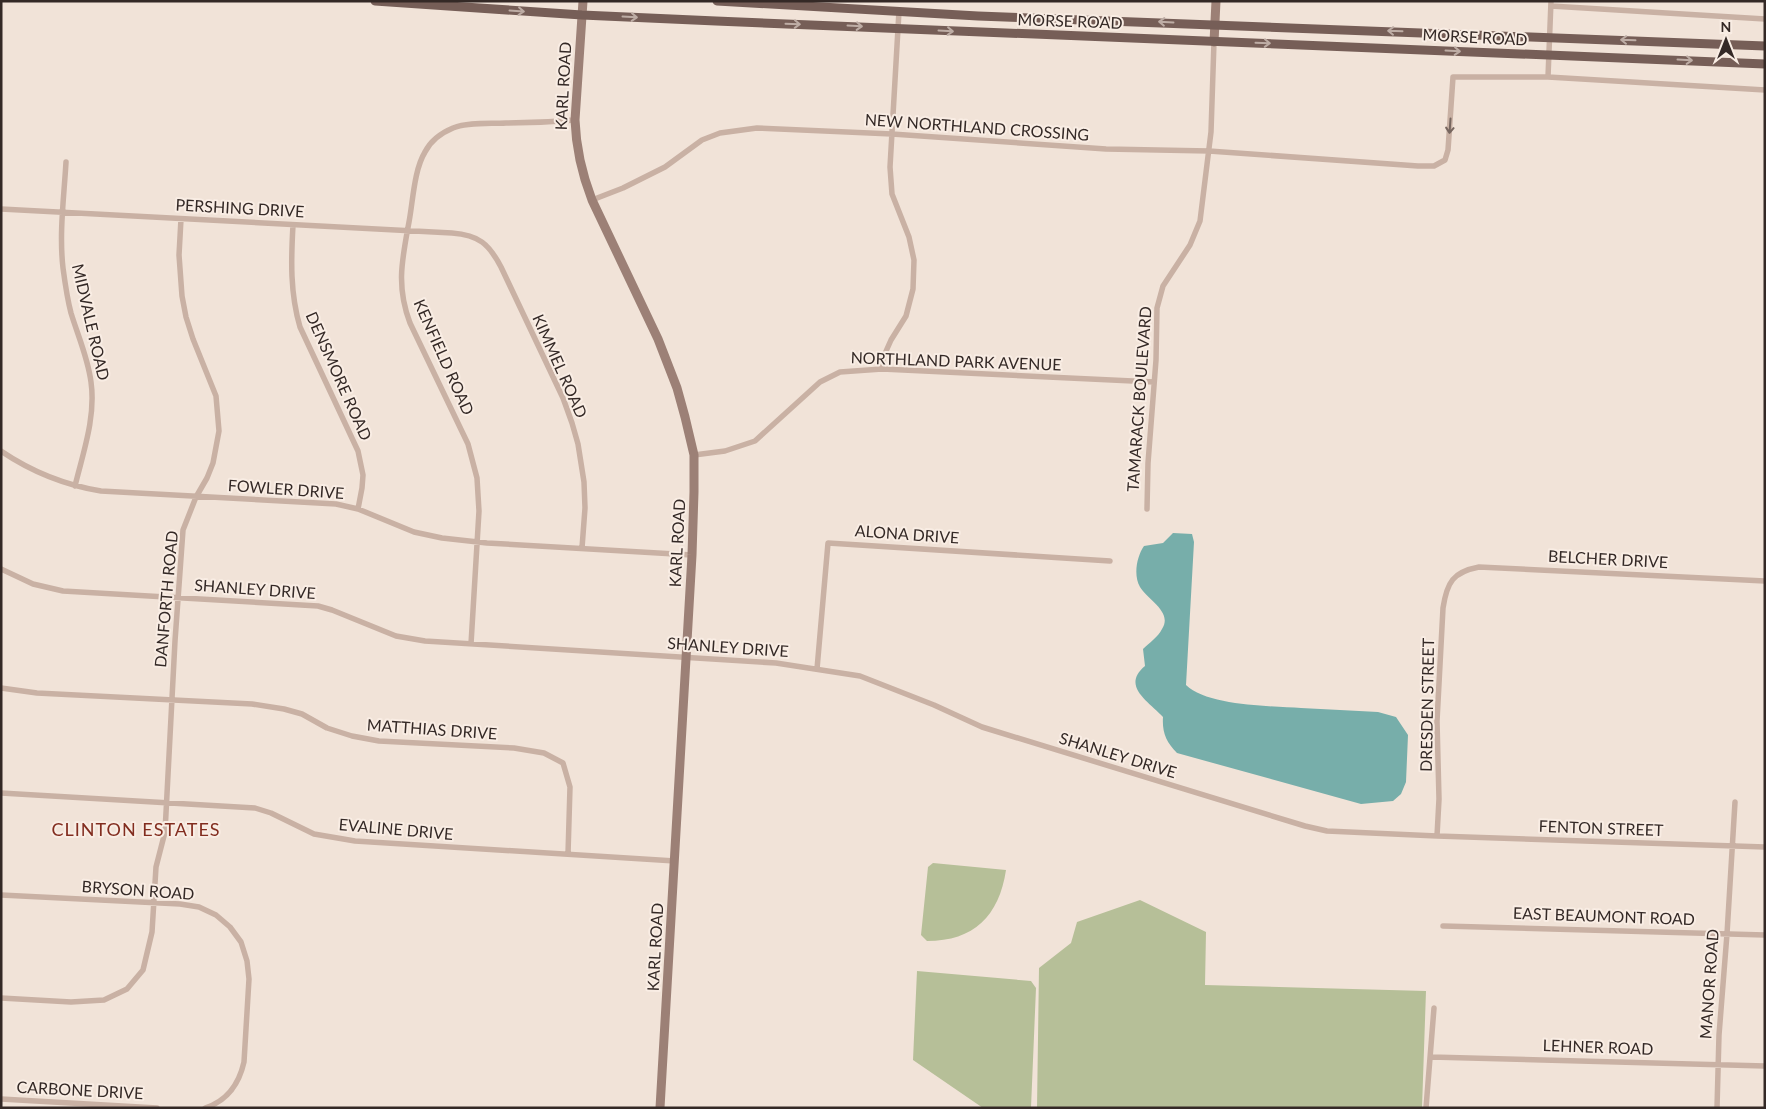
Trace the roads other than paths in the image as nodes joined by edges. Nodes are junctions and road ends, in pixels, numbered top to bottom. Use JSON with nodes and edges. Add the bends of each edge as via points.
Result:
{"nodes":[{"id":1,"x":375,"y":1,"type":"edge"},
{"id":2,"x":583,"y":1,"type":"edge"},
{"id":3,"x":717,"y":1,"type":"edge"},
{"id":4,"x":1216,"y":1,"type":"edge"},
{"id":5,"x":1551,"y":4,"type":"edge"},
{"id":6,"x":899,"y":11,"type":"junction"},
{"id":7,"x":582,"y":15,"type":"junction"},
{"id":8,"x":1765,"y":19,"type":"edge"},
{"id":9,"x":1215,"y":25,"type":"junction"},
{"id":10,"x":898,"y":28,"type":"junction"},
{"id":11,"x":1550,"y":37,"type":"junction"},
{"id":12,"x":1214,"y":42,"type":"junction"},
{"id":13,"x":1765,"y":46,"type":"edge"},
{"id":14,"x":1549,"y":56,"type":"junction"},
{"id":15,"x":1764,"y":64,"type":"edge"},
{"id":16,"x":1548,"y":77,"type":"junction"},
{"id":17,"x":1765,"y":90,"type":"edge"},
{"id":18,"x":574,"y":120,"type":"junction"},
{"id":19,"x":892,"y":134,"type":"junction"},
{"id":20,"x":1209,"y":151,"type":"junction"},
{"id":21,"x":66,"y":162,"type":"dead end"},
{"id":22,"x":592,"y":200,"type":"junction"},
{"id":23,"x":1,"y":209,"type":"edge"},
{"id":24,"x":63,"y":213,"type":"junction"},
{"id":25,"x":181,"y":219,"type":"junction"},
{"id":26,"x":293,"y":225,"type":"junction"},
{"id":27,"x":407,"y":231,"type":"junction"},
{"id":28,"x":476,"y":238,"type":"joint"},
{"id":29,"x":882,"y":369,"type":"junction"},
{"id":30,"x":1154,"y":382,"type":"junction"},
{"id":31,"x":1,"y":451,"type":"edge"},
{"id":32,"x":694,"y":455,"type":"junction"},
{"id":33,"x":75,"y":486,"type":"junction"},
{"id":34,"x":196,"y":497,"type":"junction"},
{"id":35,"x":358,"y":509,"type":"junction"},
{"id":36,"x":1147,"y":510,"type":"dead end"},
{"id":37,"x":478,"y":542,"type":"junction"},
{"id":38,"x":582,"y":548,"type":"junction"},
{"id":39,"x":692,"y":555,"type":"junction"},
{"id":40,"x":1110,"y":561,"type":"dead end"},
{"id":41,"x":1,"y":569,"type":"edge"},
{"id":42,"x":1453,"y":577,"type":"joint"},
{"id":43,"x":1765,"y":581,"type":"edge"},
{"id":44,"x":178,"y":597,"type":"junction"},
{"id":45,"x":471,"y":644,"type":"junction"},
{"id":46,"x":686,"y":657,"type":"junction"},
{"id":47,"x":817,"y":669,"type":"junction"},
{"id":48,"x":1,"y":688,"type":"edge"},
{"id":49,"x":172,"y":700,"type":"junction"},
{"id":50,"x":1,"y":793,"type":"edge"},
{"id":51,"x":166,"y":802,"type":"junction"},
{"id":52,"x":1735,"y":802,"type":"dead end"},
{"id":53,"x":1437,"y":836,"type":"junction"},
{"id":54,"x":1732,"y":846,"type":"junction"},
{"id":55,"x":1765,"y":847,"type":"edge"},
{"id":56,"x":568,"y":854,"type":"junction"},
{"id":57,"x":675,"y":861,"type":"junction"},
{"id":58,"x":1,"y":895,"type":"edge"},
{"id":59,"x":154,"y":903,"type":"junction"},
{"id":60,"x":1443,"y":926,"type":"dead end"},
{"id":61,"x":1727,"y":934,"type":"junction"},
{"id":62,"x":1765,"y":935,"type":"edge"},
{"id":63,"x":1,"y":998,"type":"edge"},
{"id":64,"x":1434,"y":1008,"type":"dead end"},
{"id":65,"x":1431,"y":1056,"type":"junction"},
{"id":66,"x":1718,"y":1064,"type":"junction"},
{"id":67,"x":1765,"y":1066,"type":"edge"},
{"id":68,"x":1,"y":1099,"type":"edge"},
{"id":69,"x":157,"y":1108,"type":"edge"},
{"id":70,"x":205,"y":1108,"type":"edge"},
{"id":71,"x":660,"y":1108,"type":"edge"},
{"id":72,"x":1426,"y":1108,"type":"edge"},
{"id":73,"x":1717,"y":1108,"type":"edge"}],
"edges":[{"from":1,"to":7,"type":"main road","name":"MORSE ROAD","one_way":true},
{"from":2,"to":7,"type":"main road","name":"KARL ROAD"},
{"from":3,"to":6,"type":"main road","name":"MORSE ROAD"},
{"from":4,"to":9,"type":"main road","name":"TAMARACK BOULEVARD"},
{"from":5,"to":8,"type":"street"},
{"from":5,"to":11,"type":"street"},
{"from":9,"to":6,"type":"main road","name":"MORSE ROAD","one_way":true},
{"from":6,"to":10,"type":"street"},
{"from":7,"to":10,"type":"main road","name":"MORSE ROAD","one_way":true},
{"from":7,"to":18,"type":"main road","name":"KARL ROAD"},
{"from":11,"to":9,"type":"main road","name":"MORSE ROAD","one_way":true},
{"from":9,"to":12,"type":"main road","name":"TAMARACK BOULEVARD"},
{"from":10,"to":12,"type":"main road","name":"MORSE ROAD","one_way":true},
{"from":10,"to":19,"type":"street"},
{"from":13,"to":11,"type":"main road","name":"MORSE ROAD","one_way":true},
{"from":11,"to":14,"type":"street"},
{"from":12,"to":14,"type":"main road","name":"MORSE ROAD","one_way":true},
{"from":12,"to":20,"type":"street","name":"TAMARACK BOULEVARD"},
{"from":14,"to":15,"type":"main road","name":"MORSE ROAD","one_way":true},
{"from":14,"to":16,"type":"street"},
{"from":16,"to":17,"type":"street"},
{"from":16,"to":20,"type":"street","name":"NEW NORTHLAND CROSSING","one_way":true,"via":[[1453,77],[1448,150],[1445,160],[1434,166]]},
{"from":18,"to":22,"type":"main road","name":"KARL ROAD","via":[[575,140]]},
{"from":18,"to":27,"type":"street","name":"KENFIELD ROAD","via":[[478,124],[454,127],[443,133],[424,153]]},
{"from":19,"to":20,"type":"street","name":"NEW NORTHLAND CROSSING","via":[[1106,149]]},
{"from":19,"to":22,"type":"street","name":"NEW NORTHLAND CROSSING","via":[[757,128],[720,133],[702,140],[665,167]]},
{"from":19,"to":29,"type":"street","via":[[892,194],[909,237],[914,260],[913,289],[906,316],[891,340]]},
{"from":20,"to":30,"type":"street","name":"TAMARACK BOULEVARD","via":[[1200,221],[1190,245],[1163,286],[1157,308]]},
{"from":21,"to":24,"type":"street","name":"MIDVALE ROAD"},
{"from":22,"to":32,"type":"main road","name":"KARL ROAD","via":[[664,354]]},
{"from":23,"to":24,"type":"street","name":"PERSHING DRIVE"},
{"from":24,"to":25,"type":"street","name":"PERSHING DRIVE"},
{"from":24,"to":33,"type":"street","name":"MIDVALE ROAD","via":[[66,290],[92,382],[91,416]]},
{"from":25,"to":26,"type":"street","name":"PERSHING DRIVE"},
{"from":25,"to":34,"type":"street","name":"DANFORTH ROAD","via":[[182,296],[193,339],[216,396],[219,431],[213,463]]},
{"from":26,"to":27,"type":"street","name":"PERSHING DRIVE"},
{"from":26,"to":35,"type":"street","name":"DENSMORE ROAD","via":[[291,271],[295,311],[358,450],[363,475]]},
{"from":27,"to":28,"type":"street","name":"PERSHING DRIVE","via":[[466,234]]},
{"from":27,"to":37,"type":"street","name":"KENFIELD ROAD","via":[[400,283],[405,310],[471,453],[478,489]]},
{"from":28,"to":38,"type":"street","name":"KIMMEL ROAD","via":[[486,244],[502,267],[569,413],[584,482]]},
{"from":29,"to":30,"type":"street","name":"NORTHLAND PARK AVENUE"},
{"from":29,"to":32,"type":"street","name":"NORTHLAND PARK AVENUE","via":[[840,372],[820,382],[755,441],[725,451]]},
{"from":30,"to":36,"type":"street","name":"TAMARACK BOULEVARD"},
{"from":31,"to":33,"type":"street","name":"FOWLER DRIVE","via":[[38,472]]},
{"from":32,"to":39,"type":"main road","name":"KARL ROAD"},
{"from":33,"to":34,"type":"street","name":"FOWLER DRIVE","via":[[101,491]]},
{"from":34,"to":35,"type":"street","name":"FOWLER DRIVE","via":[[321,503]]},
{"from":34,"to":44,"type":"street","name":"DANFORTH ROAD","via":[[183,530]]},
{"from":35,"to":37,"type":"street","name":"FOWLER DRIVE","via":[[414,532]]},
{"from":37,"to":38,"type":"street","name":"FOWLER DRIVE"},
{"from":37,"to":45,"type":"street","name":"KENFIELD ROAD"},
{"from":38,"to":39,"type":"street","name":"FOWLER DRIVE"},
{"from":39,"to":46,"type":"main road","name":"KARL ROAD"},
{"from":40,"to":47,"type":"street","name":"ALONA DRIVE","via":[[828,543]]},
{"from":41,"to":44,"type":"street","name":"SHANLEY DRIVE","via":[[33,584],[62,591]]},
{"from":42,"to":43,"type":"street","name":"BELCHER DRIVE","via":[[1479,566]]},
{"from":42,"to":53,"type":"street","name":"DRESDEN STREET","via":[[1445,592],[1443,608],[1437,721]]},
{"from":44,"to":45,"type":"street","name":"SHANLEY DRIVE","via":[[318,606],[396,636]]},
{"from":44,"to":49,"type":"street","name":"DANFORTH ROAD"},
{"from":45,"to":46,"type":"street","name":"SHANLEY DRIVE"},
{"from":46,"to":47,"type":"street","name":"SHANLEY DRIVE"},
{"from":46,"to":57,"type":"main road","name":"KARL ROAD"},
{"from":47,"to":53,"type":"street","name":"SHANLEY DRIVE","via":[[860,676],[982,727],[1305,826],[1327,831]]},
{"from":48,"to":49,"type":"street","name":"MATTHIAS DRIVE"},
{"from":49,"to":51,"type":"street","name":"DANFORTH ROAD"},
{"from":49,"to":56,"type":"street","name":"MATTHIAS DRIVE","via":[[284,709],[302,714],[327,728],[379,740],[514,748],[544,753],[563,763],[570,786]]},
{"from":50,"to":51,"type":"street","name":"EVALINE DRIVE"},
{"from":51,"to":56,"type":"street","name":"EVALINE DRIVE","via":[[255,808],[314,834],[355,841]]},
{"from":51,"to":59,"type":"street","name":"DANFORTH ROAD"},
{"from":52,"to":54,"type":"street","name":"MANOR ROAD"},
{"from":53,"to":54,"type":"street","name":"FENTON STREET"},
{"from":54,"to":55,"type":"street","name":"FENTON STREET"},
{"from":54,"to":61,"type":"street","name":"MANOR ROAD"},
{"from":56,"to":57,"type":"street","name":"EVALINE DRIVE"},
{"from":57,"to":71,"type":"main road","name":"KARL ROAD"},
{"from":58,"to":59,"type":"street","name":"BRYSON ROAD"},
{"from":59,"to":63,"type":"street","name":"DANFORTH ROAD","via":[[152,932],[143,970],[127,989],[104,1000],[71,1002]]},
{"from":59,"to":70,"type":"street","name":"BRYSON ROAD","via":[[199,907],[216,915],[241,942],[247,961],[249,979],[241,1075],[221,1101]]},
{"from":60,"to":61,"type":"street","name":"EAST BEAUMONT ROAD"},
{"from":61,"to":62,"type":"street","name":"EAST BEAUMONT ROAD"},
{"from":61,"to":66,"type":"street","name":"MANOR ROAD"},
{"from":64,"to":65,"type":"street"},
{"from":65,"to":66,"type":"street","name":"LEHNER ROAD"},
{"from":65,"to":72,"type":"street"},
{"from":66,"to":67,"type":"street","name":"LEHNER ROAD"},
{"from":66,"to":73,"type":"street","name":"MANOR ROAD"},
{"from":68,"to":69,"type":"street","name":"CARBONE DRIVE"}]}
